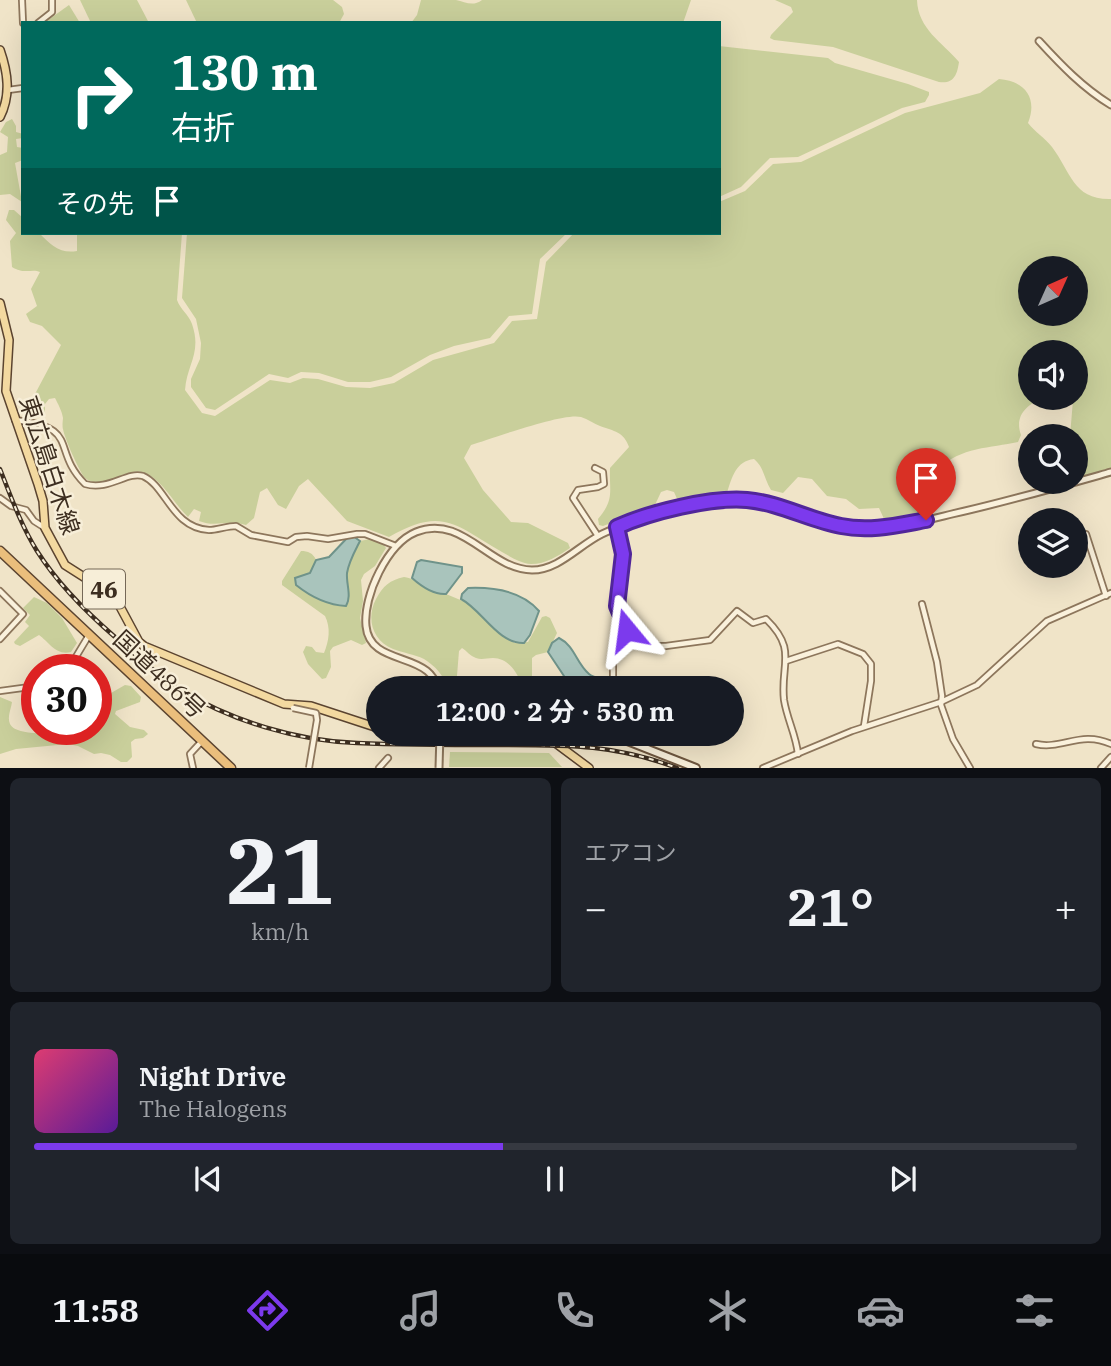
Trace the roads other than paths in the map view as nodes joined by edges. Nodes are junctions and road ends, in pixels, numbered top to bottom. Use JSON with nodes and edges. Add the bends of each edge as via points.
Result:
{"nodes":[{"id":1,"x":22,"y":0,"type":"edge"},
{"id":2,"x":52,"y":0,"type":"edge"},
{"id":3,"x":23,"y":21,"type":"edge"},
{"id":4,"x":41,"y":21,"type":"edge"},
{"id":5,"x":1039,"y":41,"type":"dead end"},
{"id":6,"x":0,"y":50,"type":"edge"},
{"id":7,"x":4,"y":90,"type":"edge"},
{"id":8,"x":1111,"y":105,"type":"edge"},
{"id":9,"x":0,"y":117,"type":"edge"},
{"id":10,"x":0,"y":303,"type":"edge"},
{"id":11,"x":15,"y":420,"type":"junction"},
{"id":12,"x":595,"y":468,"type":"dead end"},
{"id":13,"x":1111,"y":472,"type":"edge"},
{"id":14,"x":0,"y":498,"type":"edge"},
{"id":15,"x":617,"y":527,"type":"junction"},
{"id":16,"x":45,"y":528,"type":"junction"},
{"id":17,"x":598,"y":536,"type":"junction"},
{"id":18,"x":1088,"y":539,"type":"edge"},
{"id":19,"x":396,"y":546,"type":"junction"},
{"id":20,"x":0,"y":551,"type":"edge"},
{"id":21,"x":0,"y":591,"type":"edge"},
{"id":22,"x":1108,"y":594,"type":"edge"},
{"id":23,"x":922,"y":604,"type":"dead end"},
{"id":24,"x":89,"y":634,"type":"junction"},
{"id":25,"x":626,"y":634,"type":"junction"},
{"id":26,"x":1,"y":637,"type":"edge"},
{"id":27,"x":77,"y":654,"type":"edge"},
{"id":28,"x":786,"y":661,"type":"junction"},
{"id":29,"x":430,"y":676,"type":"edge"},
{"id":30,"x":613,"y":676,"type":"edge"},
{"id":31,"x":21,"y":688,"type":"edge"},
{"id":32,"x":0,"y":691,"type":"edge"},
{"id":33,"x":941,"y":702,"type":"junction"},
{"id":34,"x":292,"y":706,"type":"junction"},
{"id":35,"x":366,"y":724,"type":"edge"},
{"id":36,"x":863,"y":727,"type":"junction"},
{"id":37,"x":202,"y":740,"type":"junction"},
{"id":38,"x":1036,"y":744,"type":"dead end"},
{"id":39,"x":1111,"y":744,"type":"edge"},
{"id":40,"x":440,"y":746,"type":"edge"},
{"id":41,"x":559,"y":746,"type":"edge"},
{"id":42,"x":640,"y":746,"type":"edge"},
{"id":43,"x":798,"y":754,"type":"junction"},
{"id":44,"x":1111,"y":757,"type":"edge"},
{"id":45,"x":388,"y":758,"type":"dead end"},
{"id":46,"x":230,"y":767,"type":"edge"},
{"id":47,"x":193,"y":768,"type":"edge"},
{"id":48,"x":309,"y":768,"type":"edge"},
{"id":49,"x":379,"y":768,"type":"edge"},
{"id":50,"x":439,"y":768,"type":"edge"},
{"id":51,"x":589,"y":768,"type":"edge"},
{"id":52,"x":695,"y":768,"type":"edge"},
{"id":53,"x":763,"y":768,"type":"edge"},
{"id":54,"x":970,"y":768,"type":"edge"},
{"id":55,"x":1101,"y":768,"type":"edge"}],
"edges":[{"from":1,"to":3,"type":"street"},
{"from":2,"to":4,"type":"street","via":[[52,12]]},
{"from":5,"to":8,"type":"street","via":[[1076,79]]},
{"from":6,"to":7,"type":"main road"},
{"from":7,"to":9,"type":"main road"},
{"from":10,"to":11,"type":"main road","name":"東広島白木線","number":"46","via":[[9,340],[6,391]]},
{"from":11,"to":16,"type":"main road","name":"東広島白木線","number":"46","via":[[43,501]]},
{"from":11,"to":19,"type":"street","via":[[40,423],[57,433],[85,484],[102,486],[144,477],[196,527],[236,526],[251,535],[288,542],[296,537],[365,534]]},
{"from":12,"to":17,"type":"street","via":[[603,472],[604,484],[578,490],[573,498]]},
{"from":13,"to":15,"type":"street","via":[[1034,495],[887,527],[842,526],[762,503],[732,500],[651,515]]},
{"from":14,"to":16,"type":"street","via":[[26,510]]},
{"from":15,"to":17,"type":"street"},
{"from":15,"to":25,"type":"street","via":[[623,554],[617,606]]},
{"from":16,"to":34,"type":"main road","name":"東広島白木線","number":"46","via":[[65,565],[117,601],[144,646]]},
{"from":17,"to":19,"type":"street","via":[[553,565],[533,570],[512,566],[474,541],[442,529],[417,532]]},
{"from":18,"to":22,"type":"street"},
{"from":19,"to":29,"type":"street","via":[[376,580],[366,629],[381,651]]},
{"from":20,"to":24,"type":"highway","name":"国道486号"},
{"from":21,"to":26,"type":"street","via":[[23,614]]},
{"from":22,"to":33,"type":"street","via":[[1047,621],[977,685]]},
{"from":23,"to":33,"type":"street","via":[[937,662]]},
{"from":24,"to":27,"type":"street"},
{"from":24,"to":37,"type":"highway","name":"国道486号"},
{"from":25,"to":28,"type":"street","via":[[654,646],[710,639],[737,611],[753,623],[766,619],[778,630]]},
{"from":25,"to":30,"type":"street","via":[[612,663]]},
{"from":28,"to":36,"type":"street","via":[[838,644],[863,654],[871,664]]},
{"from":28,"to":43,"type":"street","via":[[784,697]]},
{"from":31,"to":32,"type":"street"},
{"from":33,"to":36,"type":"street"},
{"from":33,"to":54,"type":"street","via":[[953,739]]},
{"from":34,"to":35,"type":"main road","name":"東広島白木線","number":"46","via":[[311,706]]},
{"from":34,"to":48,"type":"street","bridge":true,"via":[[316,713]]},
{"from":36,"to":43,"type":"street"},
{"from":37,"to":46,"type":"highway","name":"国道486号"},
{"from":37,"to":47,"type":"street","via":[[190,754]]},
{"from":38,"to":39,"type":"street","via":[[1087,738]]},
{"from":40,"to":50,"type":"street","bridge":true},
{"from":41,"to":51,"type":"main road"},
{"from":42,"to":52,"type":"main road"},
{"from":43,"to":53,"type":"street"},
{"from":44,"to":55,"type":"street"},
{"from":45,"to":49,"type":"street"}]}
